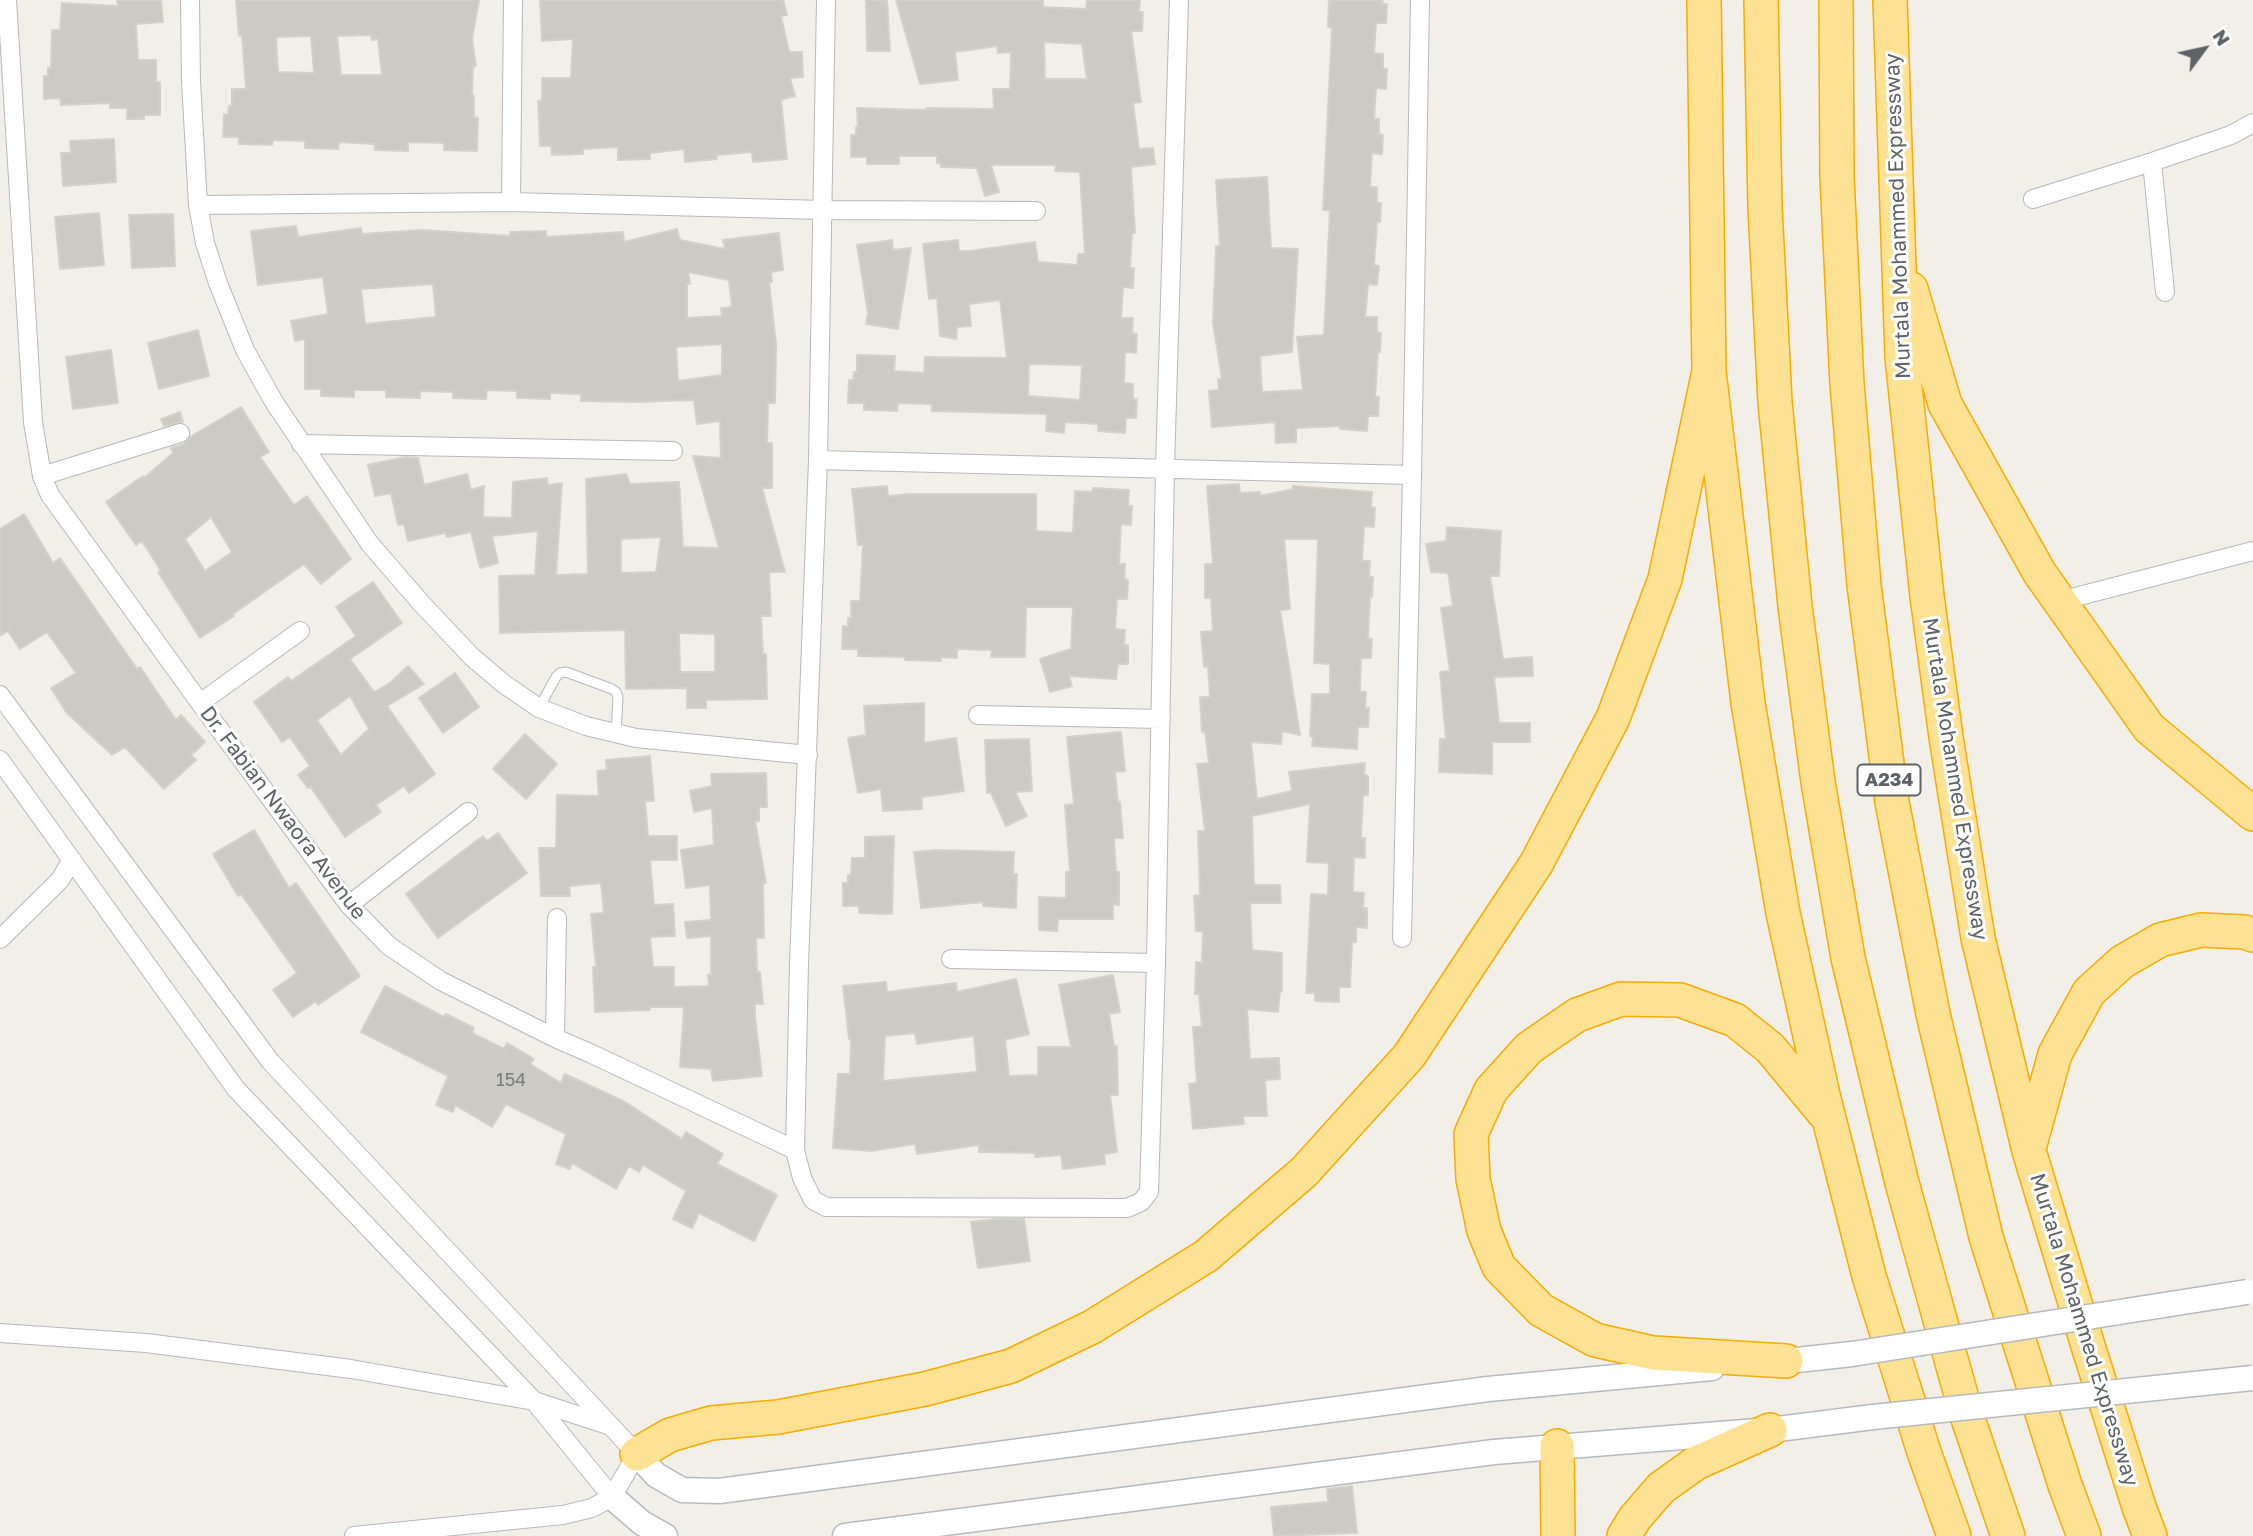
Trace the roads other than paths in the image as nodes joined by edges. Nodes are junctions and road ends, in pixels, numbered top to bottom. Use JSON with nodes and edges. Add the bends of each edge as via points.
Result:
{"nodes":[{"id":1,"x":7,"y":0,"type":"edge"},
{"id":2,"x":190,"y":0,"type":"edge"},
{"id":3,"x":513,"y":0,"type":"edge"},
{"id":4,"x":826,"y":0,"type":"edge"},
{"id":5,"x":1178,"y":0,"type":"edge"},
{"id":6,"x":1420,"y":0,"type":"edge"},
{"id":7,"x":1704,"y":0,"type":"edge"},
{"id":8,"x":1761,"y":0,"type":"edge"},
{"id":9,"x":1836,"y":0,"type":"edge"},
{"id":10,"x":1890,"y":0,"type":"edge"},
{"id":11,"x":2253,"y":123,"type":"edge"},
{"id":12,"x":2152,"y":162,"type":"junction"},
{"id":13,"x":2033,"y":199,"type":"dead end"},
{"id":14,"x":511,"y":202,"type":"junction"},
{"id":15,"x":198,"y":205,"type":"junction"},
{"id":16,"x":823,"y":210,"type":"junction"},
{"id":17,"x":1037,"y":211,"type":"dead end"},
{"id":18,"x":1897,"y":242,"type":"junction"},
{"id":19,"x":2165,"y":292,"type":"dead end"},
{"id":20,"x":1709,"y":371,"type":"junction"},
{"id":21,"x":180,"y":433,"type":"dead end"},
{"id":22,"x":302,"y":444,"type":"junction"},
{"id":23,"x":673,"y":451,"type":"dead end"},
{"id":24,"x":818,"y":460,"type":"junction"},
{"id":25,"x":1165,"y":467,"type":"junction"},
{"id":26,"x":1412,"y":475,"type":"junction"},
{"id":27,"x":41,"y":476,"type":"junction"},
{"id":28,"x":2253,"y":551,"type":"edge"},
{"id":29,"x":2060,"y":601,"type":"junction"},
{"id":30,"x":300,"y":631,"type":"dead end"},
{"id":31,"x":0,"y":695,"type":"edge"},
{"id":32,"x":200,"y":703,"type":"junction"},
{"id":33,"x":539,"y":708,"type":"junction"},
{"id":34,"x":978,"y":715,"type":"dead end"},
{"id":35,"x":1161,"y":719,"type":"junction"},
{"id":36,"x":615,"y":733,"type":"junction"},
{"id":37,"x":808,"y":755,"type":"junction"},
{"id":38,"x":0,"y":760,"type":"edge"},
{"id":39,"x":468,"y":812,"type":"dead end"},
{"id":40,"x":2253,"y":814,"type":"edge"},
{"id":41,"x":72,"y":860,"type":"junction"},
{"id":42,"x":349,"y":905,"type":"junction"},
{"id":43,"x":557,"y":918,"type":"dead end"},
{"id":44,"x":2253,"y":935,"type":"edge"},
{"id":45,"x":1402,"y":938,"type":"dead end"},
{"id":46,"x":0,"y":939,"type":"edge"},
{"id":47,"x":951,"y":959,"type":"dead end"},
{"id":48,"x":1156,"y":963,"type":"junction"},
{"id":49,"x":555,"y":1038,"type":"junction"},
{"id":50,"x":1829,"y":1120,"type":"junction"},
{"id":51,"x":795,"y":1150,"type":"junction"},
{"id":52,"x":2029,"y":1151,"type":"junction"},
{"id":53,"x":2251,"y":1290,"type":"edge"},
{"id":54,"x":0,"y":1333,"type":"edge"},
{"id":55,"x":1786,"y":1361,"type":"junction"},
{"id":56,"x":2253,"y":1378,"type":"edge"},
{"id":57,"x":534,"y":1401,"type":"junction"},
{"id":58,"x":612,"y":1427,"type":"junction"},
{"id":59,"x":1770,"y":1430,"type":"junction"},
{"id":60,"x":1557,"y":1447,"type":"junction"},
{"id":61,"x":637,"y":1454,"type":"junction"},
{"id":62,"x":612,"y":1497,"type":"junction"},
{"id":63,"x":354,"y":1536,"type":"edge"},
{"id":64,"x":665,"y":1536,"type":"edge"},
{"id":65,"x":845,"y":1536,"type":"edge"},
{"id":66,"x":1558,"y":1536,"type":"edge"},
{"id":67,"x":1624,"y":1536,"type":"edge"},
{"id":68,"x":1954,"y":1536,"type":"edge"},
{"id":69,"x":2008,"y":1536,"type":"edge"},
{"id":70,"x":2084,"y":1536,"type":"edge"},
{"id":71,"x":2150,"y":1536,"type":"edge"}],
"edges":[{"from":1,"to":27,"type":"street","via":[[33,422]]},
{"from":2,"to":15,"type":"street"},
{"from":3,"to":14,"type":"street"},
{"from":4,"to":16,"type":"street"},
{"from":5,"to":25,"type":"street"},
{"from":6,"to":26,"type":"street"},
{"from":7,"to":20,"type":"highway"},
{"from":8,"to":69,"type":"highway","via":[[1775,402],[1794,606],[1818,782],[1848,958],[1902,1183],[1966,1413]]},
{"from":9,"to":70,"type":"highway","number":"A234","via":[[1837,177],[1847,384],[1864,585],[1892,802],[1933,1014],[1986,1237]]},
{"from":10,"to":18,"type":"highway","name":"Murtala Mohammed Expressway"},
{"from":11,"to":12,"type":"street"},
{"from":12,"to":13,"type":"street"},
{"from":12,"to":19,"type":"street"},
{"from":14,"to":15,"type":"street"},
{"from":14,"to":16,"type":"street"},
{"from":15,"to":22,"type":"street","via":[[205,243],[245,350]]},
{"from":16,"to":17,"type":"street"},
{"from":16,"to":24,"type":"street"},
{"from":18,"to":29,"type":"highway","via":[[1945,404],[2039,572]]},
{"from":18,"to":52,"type":"highway","name":"Murtala Mohammed Expressway","via":[[1902,357],[1920,542],[1946,737],[1978,938]]},
{"from":20,"to":50,"type":"highway","via":[[1748,702],[1783,913]]},
{"from":20,"to":61,"type":"highway","via":[[1665,579],[1613,718],[1536,864],[1409,1056],[1304,1172],[1206,1256],[1092,1327],[1011,1366],[925,1389],[778,1417],[710,1423],[670,1435]]},
{"from":21,"to":27,"type":"street"},
{"from":22,"to":23,"type":"street"},
{"from":22,"to":33,"type":"street","via":[[370,544],[421,603],[472,657]]},
{"from":24,"to":25,"type":"street"},
{"from":24,"to":37,"type":"street"},
{"from":25,"to":26,"type":"street"},
{"from":25,"to":35,"type":"street"},
{"from":26,"to":45,"type":"street"},
{"from":27,"to":32,"type":"street","name":"Dr. Fabian Nwaora Avenue","via":[[50,495]]},
{"from":28,"to":29,"type":"street"},
{"from":29,"to":40,"type":"highway","via":[[2149,728]]},
{"from":30,"to":32,"type":"street"},
{"from":31,"to":58,"type":"street","via":[[270,1061]]},
{"from":32,"to":42,"type":"street","name":"Dr. Fabian Nwaora Avenue"},
{"from":33,"to":36,"type":"street"},
{"from":33,"to":36,"type":"lane","via":[[556,677],[566,672],[616,692]]},
{"from":34,"to":35,"type":"street"},
{"from":35,"to":48,"type":"street"},
{"from":36,"to":37,"type":"street"},
{"from":37,"to":51,"type":"street"},
{"from":38,"to":41,"type":"street"},
{"from":39,"to":42,"type":"street"},
{"from":41,"to":46,"type":"street","via":[[60,880]]},
{"from":41,"to":57,"type":"street","via":[[236,1089]]},
{"from":42,"to":49,"type":"street","name":"Dr. Fabian Nwaora Avenue","via":[[389,946],[441,981]]},
{"from":43,"to":49,"type":"street"},
{"from":44,"to":52,"type":"highway","via":[[2201,930],[2160,940],[2122,962],[2089,992],[2055,1054]]},
{"from":47,"to":48,"type":"street"},
{"from":48,"to":51,"type":"street","via":[[1149,1192],[1141,1202],[1127,1208],[826,1207],[813,1200]]},
{"from":49,"to":51,"type":"street","name":"Dr. Fabian Nwaora Avenue"},
{"from":50,"to":55,"type":"highway","via":[[1770,1048],[1735,1020],[1680,1000],[1621,999],[1577,1015],[1529,1048],[1491,1090],[1471,1135],[1473,1178],[1484,1231],[1499,1267],[1541,1310],[1595,1340],[1653,1353]]},
{"from":50,"to":68,"type":"highway","via":[[1869,1276]]},
{"from":52,"to":71,"type":"highway","name":"Murtala Mohammed Expressway"},
{"from":53,"to":55,"type":"main road","bridge":true},
{"from":54,"to":57,"type":"street","via":[[215,1351]]},
{"from":55,"to":61,"type":"main road","via":[[1488,1389],[719,1491],[682,1490],[656,1475]]},
{"from":56,"to":59,"type":"main road","bridge":true},
{"from":57,"to":58,"type":"street"},
{"from":57,"to":62,"type":"street"},
{"from":58,"to":61,"type":"street"},
{"from":59,"to":60,"type":"main road"},
{"from":59,"to":67,"type":"highway","via":[[1696,1463],[1661,1488]]},
{"from":60,"to":65,"type":"main road"},
{"from":60,"to":66,"type":"highway"},
{"from":61,"to":62,"type":"street"},
{"from":62,"to":63,"type":"street","via":[[564,1515]]},
{"from":62,"to":64,"type":"main road"}]}
